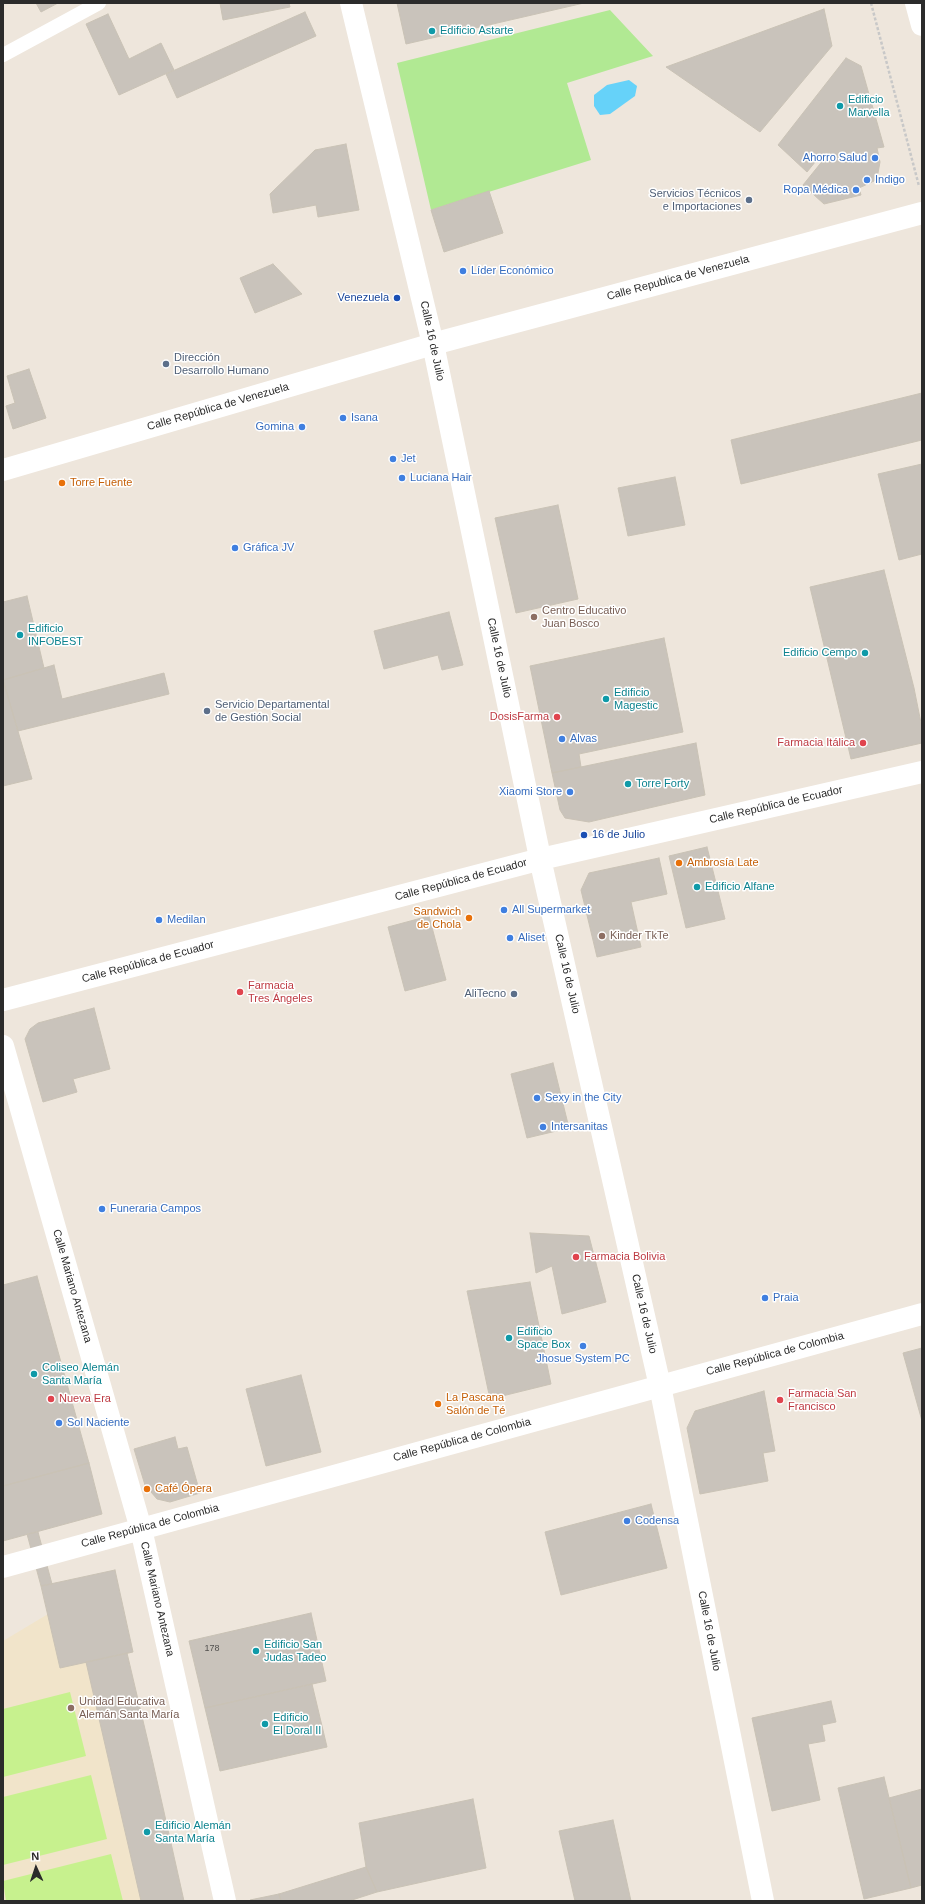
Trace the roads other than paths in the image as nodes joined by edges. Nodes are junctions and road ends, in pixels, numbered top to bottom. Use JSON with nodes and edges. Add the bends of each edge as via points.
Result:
{"nodes":[{"id":1,"x":99,"y":3,"type":"edge"},
{"id":2,"x":351,"y":3,"type":"edge"},
{"id":3,"x":916,"y":3,"type":"edge"},
{"id":4,"x":922,"y":25,"type":"edge"},
{"id":5,"x":3,"y":55,"type":"edge"},
{"id":6,"x":922,"y":213,"type":"edge"},
{"id":7,"x":433,"y":344,"type":"junction"},
{"id":8,"x":3,"y":470,"type":"edge"},
{"id":9,"x":922,"y":772,"type":"edge"},
{"id":10,"x":541,"y":859,"type":"junction"},
{"id":11,"x":3,"y":1000,"type":"edge"},
{"id":12,"x":3,"y":1046,"type":"edge"},
{"id":13,"x":922,"y":1314,"type":"edge"},
{"id":14,"x":660,"y":1386,"type":"junction"},
{"id":15,"x":141,"y":1529,"type":"junction"},
{"id":16,"x":3,"y":1567,"type":"edge"},
{"id":17,"x":225,"y":1901,"type":"edge"},
{"id":18,"x":763,"y":1901,"type":"edge"}],
"edges":[{"from":1,"to":5,"type":"lane"},
{"from":2,"to":7,"type":"street","name":"Calle 16 de Julio"},
{"from":3,"to":4,"type":"street"},
{"from":6,"to":7,"type":"street","name":"Calle Republica de Venezuela"},
{"from":7,"to":8,"type":"street","name":"Calle República de Venezuela"},
{"from":7,"to":10,"type":"street","name":"Calle 16 de Julio"},
{"from":9,"to":10,"type":"street","name":"Calle República de Ecuador"},
{"from":10,"to":11,"type":"street","name":"Calle República de Ecuador"},
{"from":10,"to":14,"type":"street","name":"Calle 16 de Julio"},
{"from":12,"to":15,"type":"street","name":"Calle Mariano Antezana"},
{"from":13,"to":14,"type":"street","name":"Calle República de Colombia"},
{"from":14,"to":15,"type":"street","name":"Calle República de Colombia"},
{"from":14,"to":18,"type":"street","name":"Calle 16 de Julio"},
{"from":15,"to":16,"type":"street","name":"Calle República de Colombia"},
{"from":15,"to":17,"type":"street","name":"Calle Mariano Antezana"}]}
